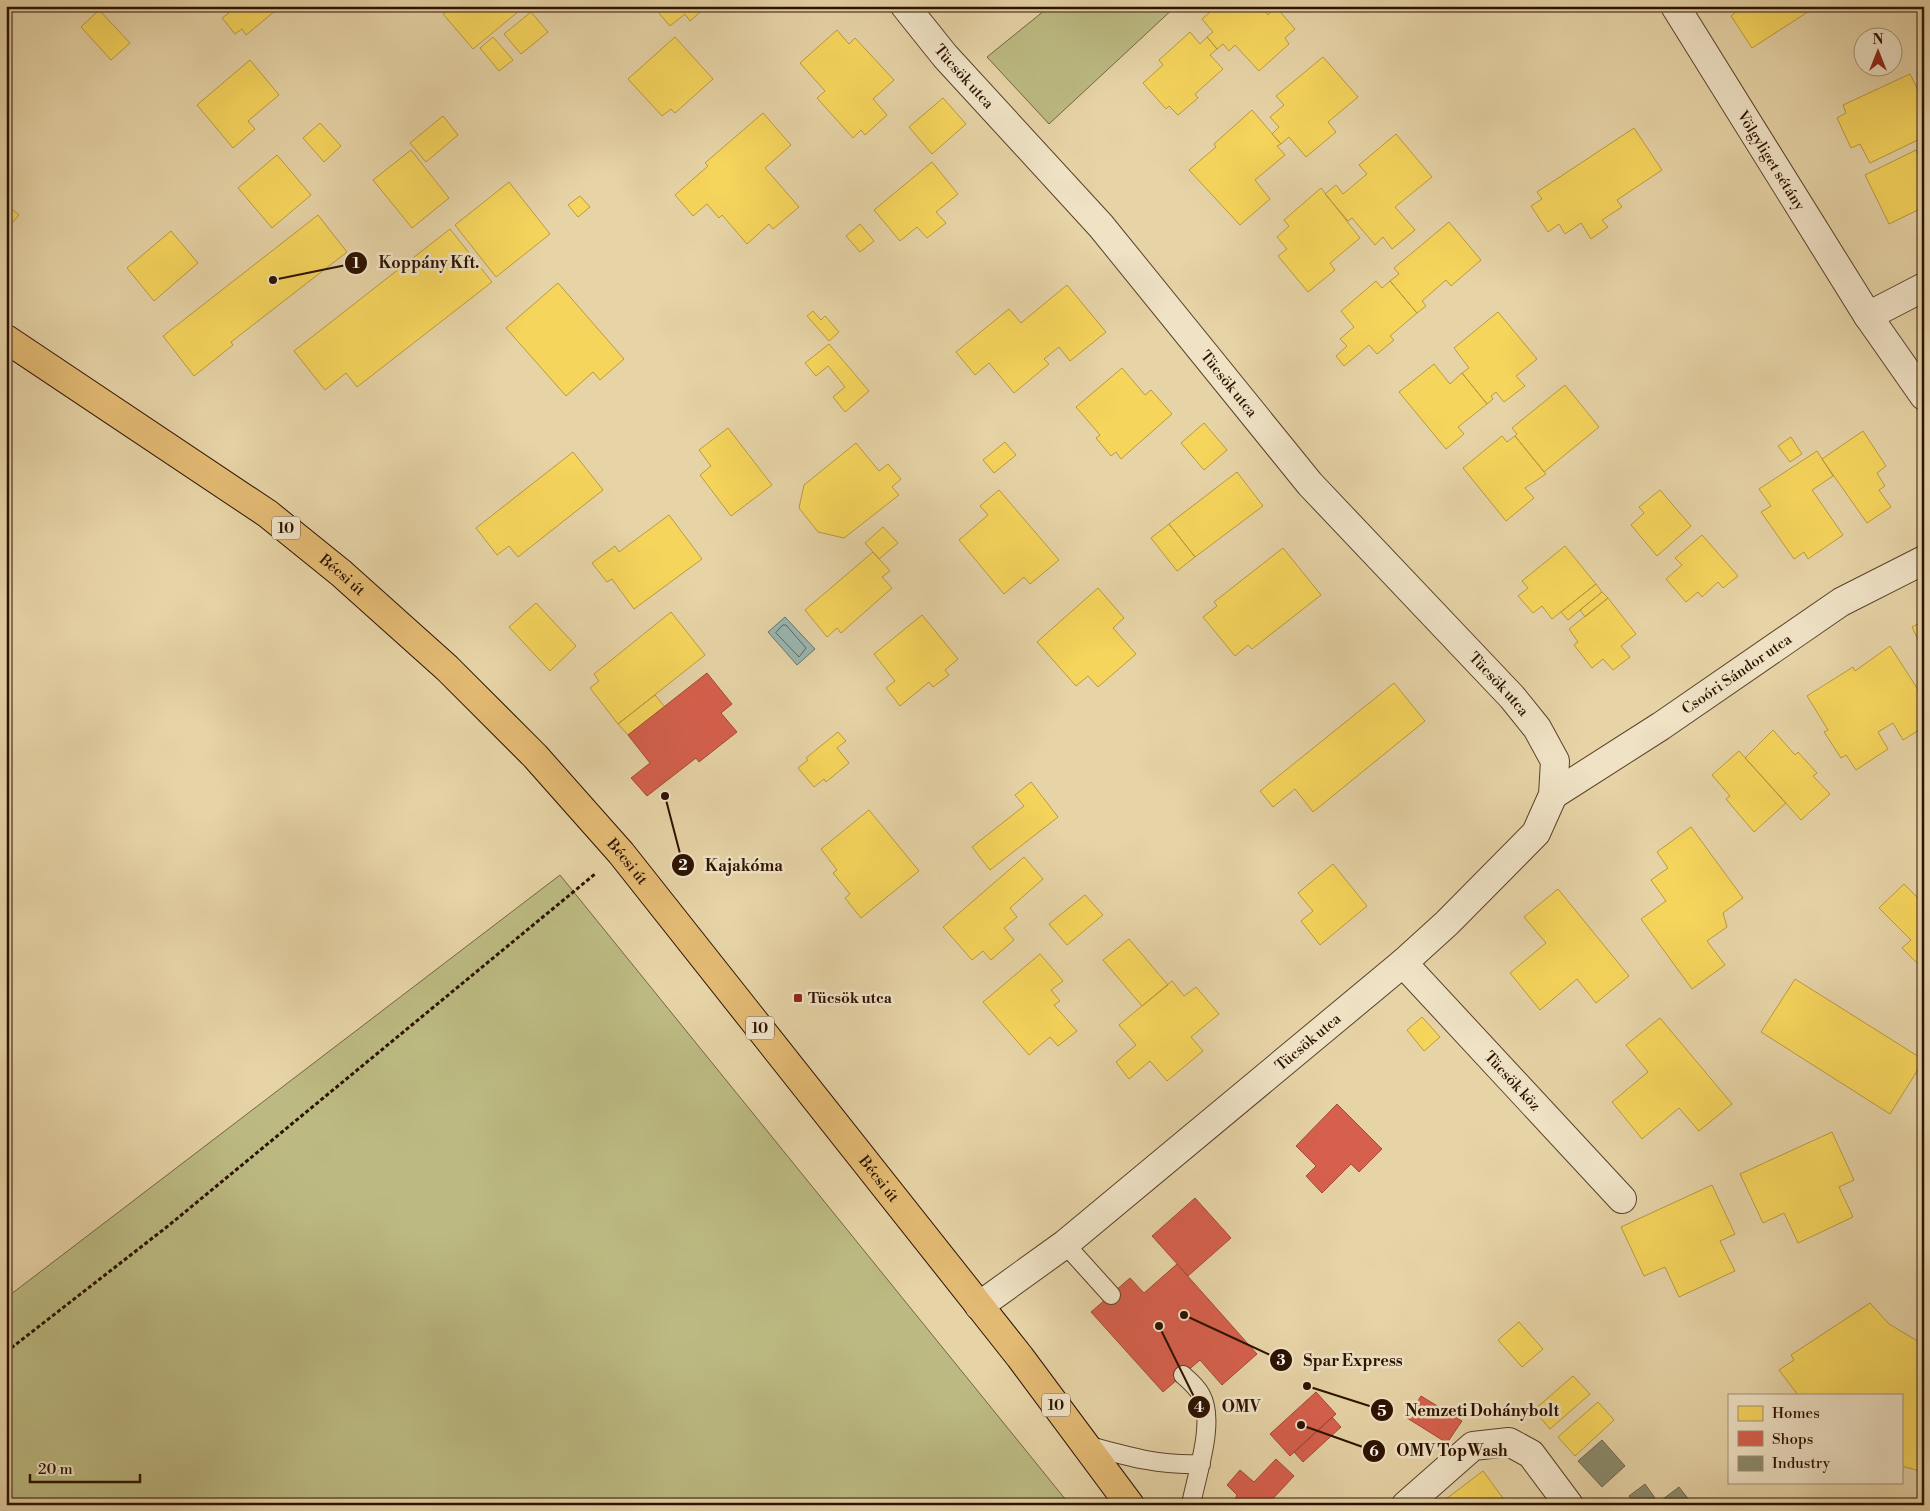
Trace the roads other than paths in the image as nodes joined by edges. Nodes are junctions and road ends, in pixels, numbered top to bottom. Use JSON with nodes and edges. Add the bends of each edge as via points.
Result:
{"nodes":[{"id":1,"x":905,"y":6,"type":"edge"},
{"id":2,"x":1674,"y":6,"type":"edge"},
{"id":3,"x":1924,"y":287,"type":"edge"},
{"id":4,"x":1868,"y":316,"type":"junction"},
{"id":5,"x":6,"y":339,"type":"edge"},
{"id":6,"x":1924,"y":396,"type":"edge"},
{"id":7,"x":1924,"y":560,"type":"edge"},
{"id":8,"x":1553,"y":795,"type":"junction"},
{"id":9,"x":1403,"y":963,"type":"junction"},
{"id":10,"x":1622,"y":1200,"type":"dead end"},
{"id":11,"x":1065,"y":1244,"type":"junction"},
{"id":12,"x":1111,"y":1295,"type":"dead end"},
{"id":13,"x":979,"y":1306,"type":"junction"},
{"id":14,"x":1183,"y":1374,"type":"dead end"},
{"id":15,"x":1086,"y":1445,"type":"junction"},
{"id":16,"x":1201,"y":1464,"type":"junction"},
{"id":17,"x":1130,"y":1505,"type":"edge"},
{"id":18,"x":1190,"y":1505,"type":"edge"},
{"id":19,"x":1406,"y":1505,"type":"edge"},
{"id":20,"x":1569,"y":1505,"type":"edge"}],
"edges":[{"from":1,"to":8,"type":"street","name":"Tücsök utca","via":[[945,56],[1101,226],[1310,484],[1512,697],[1537,728],[1555,761]]},
{"from":2,"to":4,"type":"street","name":"Völgyliget sétány"},
{"from":3,"to":4,"type":"street"},
{"from":4,"to":6,"type":"street","name":"Völgyliget sétány"},
{"from":5,"to":13,"type":"main road","name":"Bécsi út","number":"10","via":[[268,514],[341,573],[447,668],[535,756],[621,852]]},
{"from":7,"to":8,"type":"street","name":"Csoóri Sándor utca","via":[[1841,602],[1670,721]]},
{"from":8,"to":9,"type":"street","name":"Tücsök utca","via":[[1536,833],[1448,923]]},
{"from":9,"to":10,"type":"street","name":"Tücsök köz"},
{"from":9,"to":11,"type":"street","name":"Tücsök utca"},
{"from":11,"to":12,"type":"lane"},
{"from":11,"to":13,"type":"street","name":"Tücsök utca"},
{"from":13,"to":15,"type":"main road","name":"Bécsi út","number":"10"},
{"from":14,"to":16,"type":"lane","via":[[1195,1386],[1204,1403],[1206,1420]]},
{"from":15,"to":16,"type":"lane","via":[[1139,1460],[1174,1465]]},
{"from":15,"to":17,"type":"main road","name":"Bécsi út","number":"10"},
{"from":16,"to":18,"type":"lane"},
{"from":19,"to":20,"type":"street","via":[[1473,1446],[1508,1442],[1531,1454]]}]}
